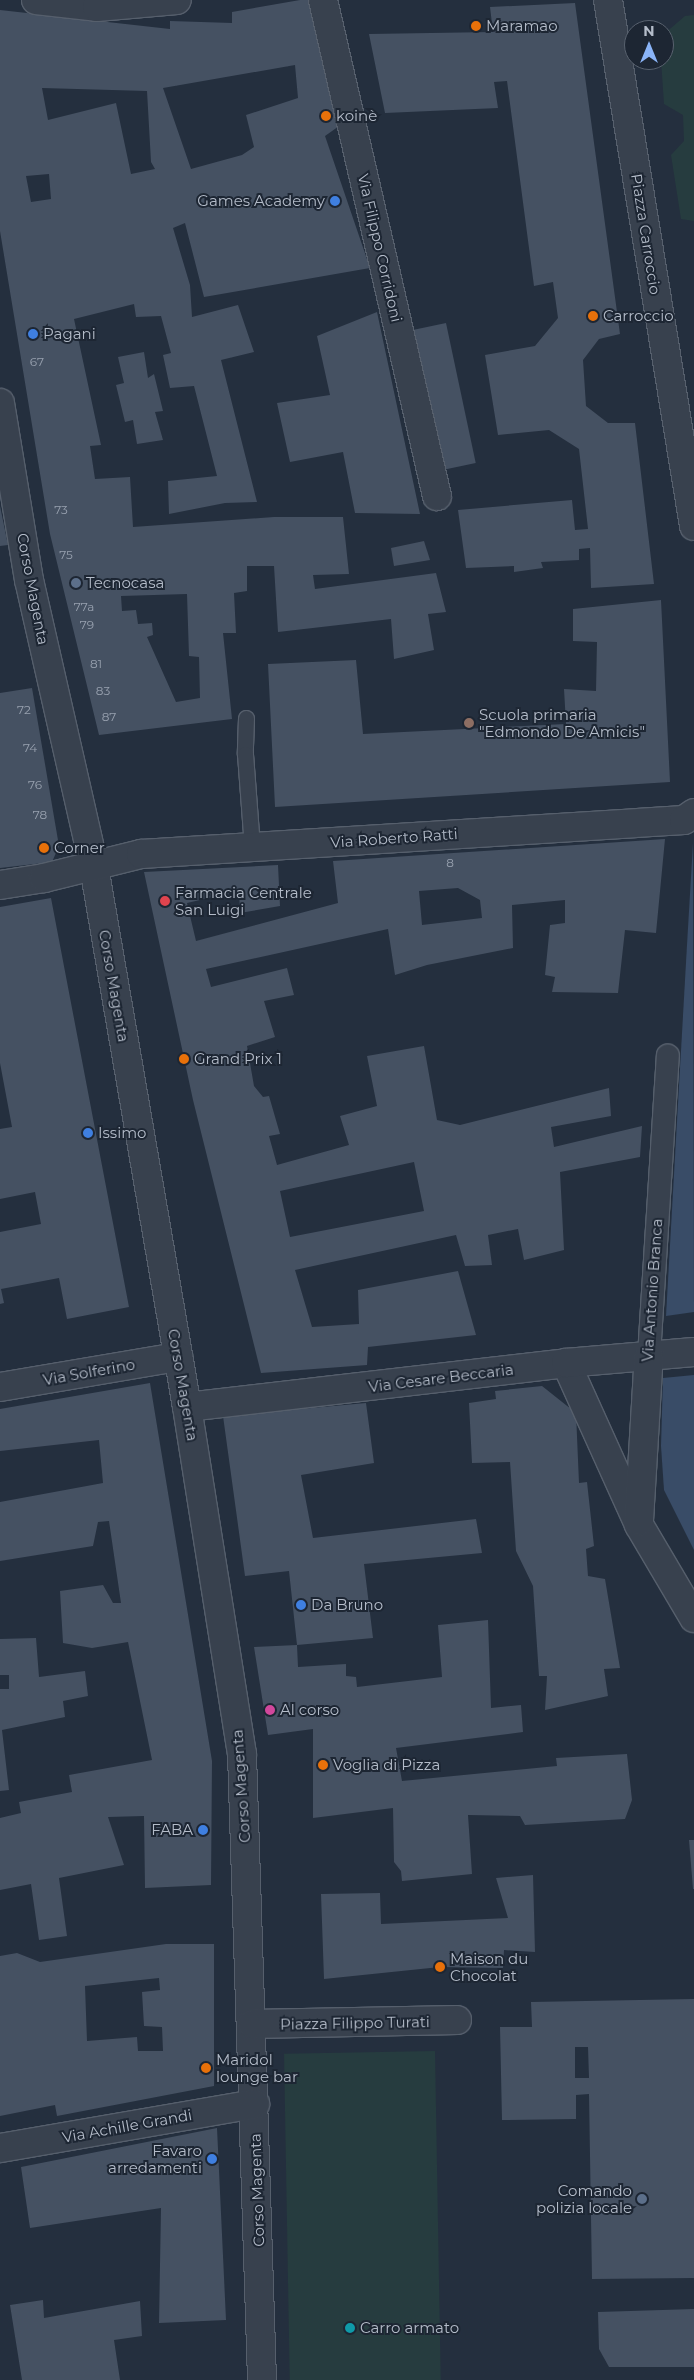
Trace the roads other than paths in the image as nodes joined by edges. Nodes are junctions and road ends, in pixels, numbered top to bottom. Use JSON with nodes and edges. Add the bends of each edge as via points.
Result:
{"nodes":[{"id":1,"x":36,"y":0,"type":"edge"},
{"id":2,"x":177,"y":0,"type":"edge"},
{"id":3,"x":323,"y":0,"type":"edge"},
{"id":4,"x":608,"y":0,"type":"edge"},
{"id":5,"x":0,"y":402,"type":"edge"},
{"id":6,"x":437,"y":496,"type":"dead end"},
{"id":7,"x":694,"y":526,"type":"edge"},
{"id":8,"x":246,"y":718,"type":"dead end"},
{"id":9,"x":694,"y":813,"type":"edge"},
{"id":10,"x":252,"y":847,"type":"junction"},
{"id":11,"x":94,"y":868,"type":"junction"},
{"id":12,"x":0,"y":885,"type":"edge"},
{"id":13,"x":668,"y":1056,"type":"dead end"},
{"id":14,"x":694,"y":1352,"type":"edge"},
{"id":15,"x":657,"y":1355,"type":"junction"},
{"id":16,"x":178,"y":1357,"type":"junction"},
{"id":17,"x":566,"y":1363,"type":"junction"},
{"id":18,"x":0,"y":1387,"type":"edge"},
{"id":19,"x":188,"y":1407,"type":"junction"},
{"id":20,"x":639,"y":1525,"type":"junction"},
{"id":21,"x":694,"y":1618,"type":"edge"},
{"id":22,"x":458,"y":2020,"type":"dead end"},
{"id":23,"x":252,"y":2024,"type":"junction"},
{"id":24,"x":255,"y":2104,"type":"junction"},
{"id":25,"x":0,"y":2148,"type":"edge"},
{"id":26,"x":262,"y":2380,"type":"edge"}],
"edges":[{"from":1,"to":2,"type":"street","via":[[97,7]]},
{"from":3,"to":6,"type":"street","name":"Via Filippo Corridoni"},
{"from":4,"to":7,"type":"street","name":"Piazza Carroccio"},
{"from":5,"to":11,"type":"street","name":"Corso Magenta","via":[[29,580]]},
{"from":8,"to":10,"type":"lane","via":[[245,754]]},
{"from":9,"to":10,"type":"street","name":"Via Roberto Ratti","via":[[684,820]]},
{"from":10,"to":11,"type":"street","name":"Via Roberto Ratti","via":[[141,854]]},
{"from":11,"to":12,"type":"street","name":"Via Roberto Ratti"},
{"from":11,"to":16,"type":"street","name":"Corso Magenta"},
{"from":13,"to":15,"type":"street","name":"Via Antonio Branca"},
{"from":14,"to":15,"type":"street","name":"Via Cesare Beccaria"},
{"from":15,"to":17,"type":"street","name":"Via Cesare Beccaria"},
{"from":15,"to":20,"type":"street","name":"Via Antonio Branca"},
{"from":16,"to":18,"type":"street","name":"Via Solferino"},
{"from":16,"to":19,"type":"street","name":"Corso Magenta"},
{"from":17,"to":19,"type":"street","name":"Via Cesare Beccaria"},
{"from":17,"to":20,"type":"street"},
{"from":19,"to":23,"type":"street","name":"Corso Magenta","via":[[242,1754]]},
{"from":20,"to":21,"type":"street"},
{"from":22,"to":23,"type":"street","name":"Piazza Filippo Turati"},
{"from":23,"to":24,"type":"street","name":"Corso Magenta"},
{"from":24,"to":25,"type":"street","name":"Via Achille Grandi"},
{"from":24,"to":26,"type":"street","name":"Corso Magenta"}]}
